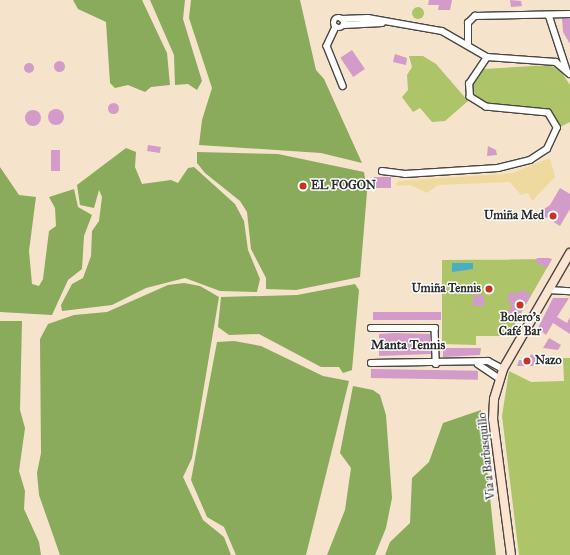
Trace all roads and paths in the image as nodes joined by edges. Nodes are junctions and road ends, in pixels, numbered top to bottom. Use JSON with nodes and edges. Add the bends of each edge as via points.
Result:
{"nodes":[{"id":1,"x":570,"y":14,"type":"edge"},
{"id":2,"x":549,"y":15,"type":"junction"},
{"id":3,"x":342,"y":19,"type":"junction"},
{"id":4,"x":357,"y":20,"type":"junction"},
{"id":5,"x":344,"y":25,"type":"junction"},
{"id":6,"x":336,"y":27,"type":"junction"},
{"id":7,"x":468,"y":44,"type":"junction"},
{"id":8,"x":487,"y":57,"type":"junction"},
{"id":9,"x":569,"y":72,"type":"edge"},
{"id":10,"x":343,"y":86,"type":"dead end"},
{"id":11,"x":382,"y":170,"type":"dead end"},
{"id":12,"x":570,"y":253,"type":"edge"},
{"id":13,"x":548,"y":290,"type":"junction"},
{"id":14,"x":570,"y":290,"type":"edge"},
{"id":15,"x":371,"y":328,"type":"dead end"},
{"id":16,"x":370,"y":363,"type":"dead end"},
{"id":17,"x":436,"y":364,"type":"junction"},
{"id":18,"x":478,"y":364,"type":"junction"},
{"id":19,"x":503,"y":369,"type":"junction"},
{"id":20,"x":499,"y":378,"type":"junction"},
{"id":21,"x":511,"y":555,"type":"edge"}],
"edges":[{"from":1,"to":2,"type":"street"},
{"from":2,"to":7,"type":"street","via":[[475,16],[468,24]]},
{"from":2,"to":9,"type":"street"},
{"from":3,"to":4,"type":"street"},
{"from":3,"to":5,"type":"street"},
{"from":3,"to":6,"type":"street","via":[[335,20]]},
{"from":4,"to":5,"type":"street"},
{"from":4,"to":7,"type":"street","via":[[442,31]]},
{"from":5,"to":6,"type":"street"},
{"from":6,"to":10,"type":"street","via":[[327,46]]},
{"from":7,"to":8,"type":"street"},
{"from":8,"to":9,"type":"street","via":[[556,62]]},
{"from":8,"to":11,"type":"street","via":[[469,84],[470,97],[486,107],[548,113],[558,128],[547,149],[530,160],[498,168],[405,174]]},
{"from":12,"to":13,"type":"main road","name":"Via a Barbasquillo"},
{"from":13,"to":14,"type":"street"},
{"from":13,"to":19,"type":"main road","name":"Via a Barbasquillo"},
{"from":15,"to":17,"type":"street","via":[[435,328]]},
{"from":16,"to":17,"type":"street"},
{"from":17,"to":18,"type":"street"},
{"from":18,"to":19,"type":"street","via":[[488,361]]},
{"from":18,"to":20,"type":"street","via":[[484,371]]},
{"from":19,"to":20,"type":"main road","name":"Via a Barbasquillo"},
{"from":20,"to":21,"type":"main road","name":"Via a Barbasquillo","via":[[493,419]]}]}
